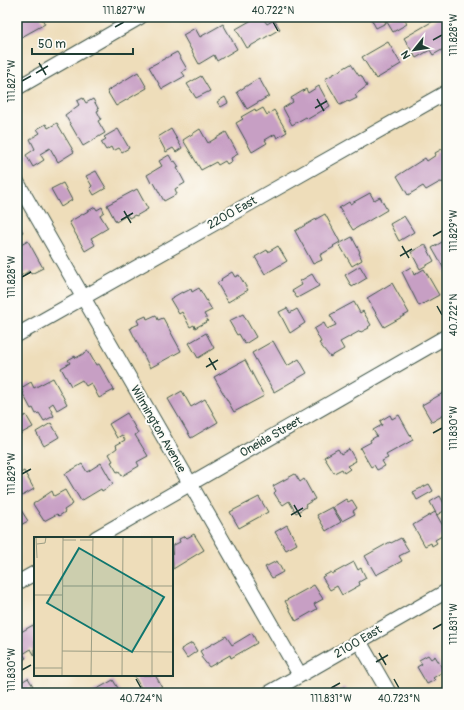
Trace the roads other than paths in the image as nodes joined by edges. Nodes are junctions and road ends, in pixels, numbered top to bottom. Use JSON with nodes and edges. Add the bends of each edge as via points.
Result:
{"nodes":[{"id":1,"x":140,"y":17,"type":"edge"},
{"id":2,"x":17,"y":88,"type":"edge"},
{"id":3,"x":447,"y":92,"type":"edge"},
{"id":4,"x":17,"y":182,"type":"edge"},
{"id":5,"x":83,"y":298,"type":"junction"},
{"id":6,"x":17,"y":335,"type":"edge"},
{"id":7,"x":447,"y":336,"type":"edge"},
{"id":8,"x":190,"y":484,"type":"junction"},
{"id":9,"x":98,"y":537,"type":"edge"},
{"id":10,"x":34,"y":574,"type":"edge"},
{"id":11,"x":17,"y":583,"type":"edge"},
{"id":12,"x":447,"y":591,"type":"edge"},
{"id":13,"x":359,"y":641,"type":"junction"},
{"id":14,"x":300,"y":675,"type":"junction"},
{"id":15,"x":269,"y":693,"type":"edge"},
{"id":16,"x":389,"y":693,"type":"edge"}],
"edges":[{"from":1,"to":2,"type":"street"},
{"from":3,"to":5,"type":"street","name":"2200 East"},
{"from":4,"to":5,"type":"street","name":"Wilmington Avenue"},
{"from":5,"to":6,"type":"street","name":"2200 East"},
{"from":5,"to":8,"type":"street","name":"Wilmington Avenue"},
{"from":7,"to":8,"type":"street","name":"Oneida Street"},
{"from":8,"to":9,"type":"street","name":"Oneida Street"},
{"from":8,"to":14,"type":"street","name":"Wilmington Avenue"},
{"from":10,"to":11,"type":"street"},
{"from":12,"to":13,"type":"street","name":"2100 East"},
{"from":13,"to":14,"type":"street","name":"2100 East"},
{"from":13,"to":16,"type":"street"},
{"from":14,"to":15,"type":"street","name":"2100 East"}]}
